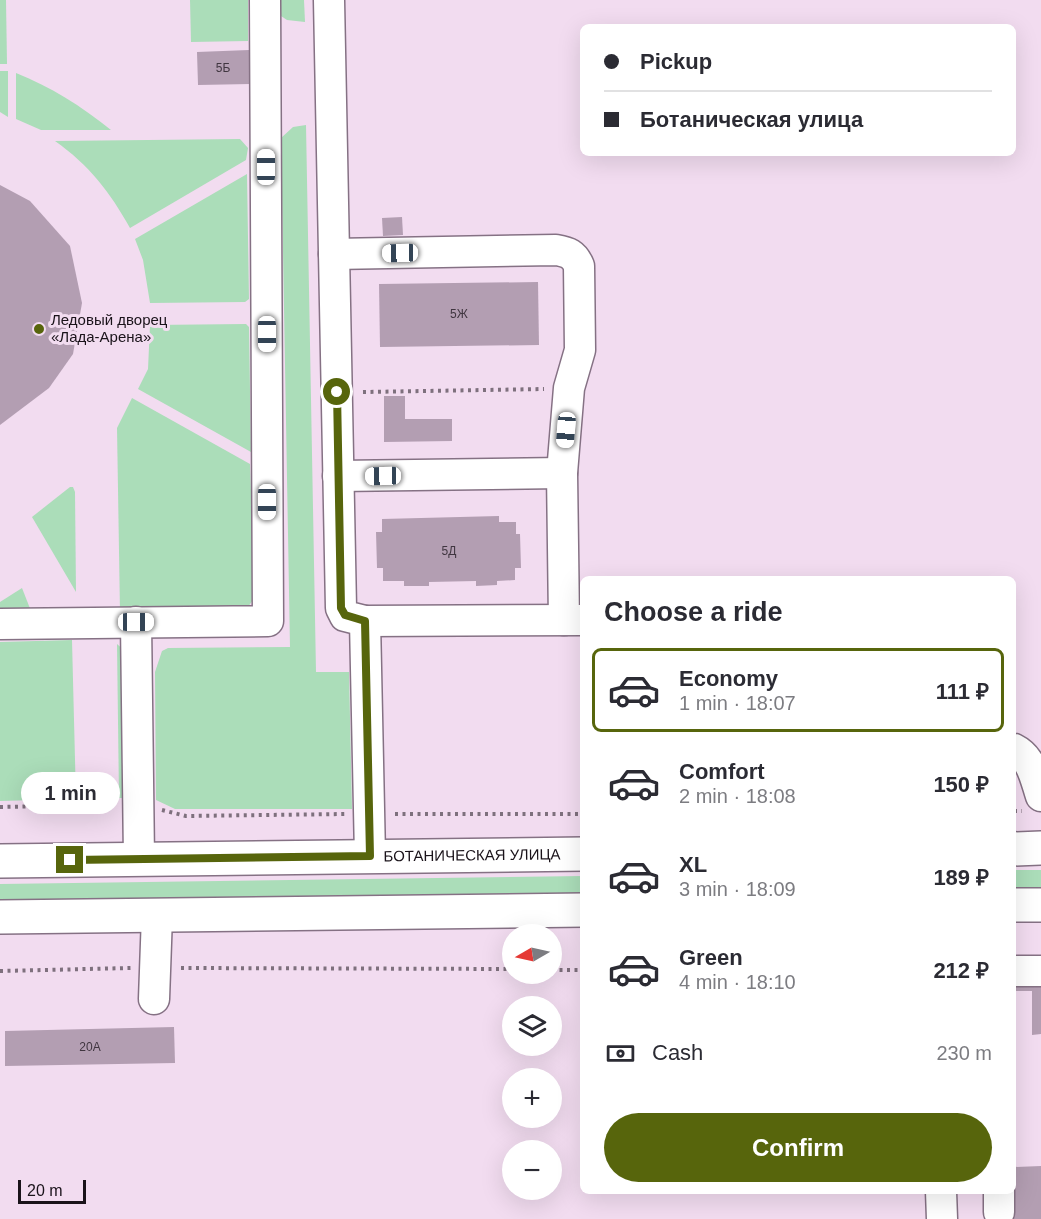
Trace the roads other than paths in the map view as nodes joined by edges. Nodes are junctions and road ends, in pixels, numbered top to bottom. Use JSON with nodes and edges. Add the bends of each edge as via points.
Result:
{"nodes":[{"id":1,"x":265,"y":0,"type":"edge"},
{"id":2,"x":329,"y":0,"type":"edge"},
{"id":3,"x":334,"y":254,"type":"junction"},
{"id":4,"x":562,"y":473,"type":"junction"},
{"id":5,"x":339,"y":476,"type":"junction"},
{"id":6,"x":574,"y":620,"type":"edge"},
{"id":7,"x":365,"y":621,"type":"junction"},
{"id":8,"x":136,"y":622,"type":"junction"},
{"id":9,"x":0,"y":624,"type":"edge"},
{"id":10,"x":1016,"y":750,"type":"edge"},
{"id":11,"x":1041,"y":796,"type":"edge"},
{"id":12,"x":1041,"y":848,"type":"edge"},
{"id":13,"x":1016,"y":849,"type":"edge"},
{"id":14,"x":580,"y":854,"type":"edge"},
{"id":15,"x":370,"y":856,"type":"junction"},
{"id":16,"x":139,"y":859,"type":"junction"},
{"id":17,"x":0,"y":861,"type":"edge"},
{"id":18,"x":1016,"y":905,"type":"edge"},
{"id":19,"x":1041,"y":905,"type":"edge"},
{"id":20,"x":580,"y":910,"type":"edge"},
{"id":21,"x":157,"y":915,"type":"junction"},
{"id":22,"x":0,"y":917,"type":"edge"},
{"id":23,"x":1016,"y":971,"type":"edge"},
{"id":24,"x":1041,"y":971,"type":"edge"},
{"id":25,"x":154,"y":999,"type":"dead end"},
{"id":26,"x":941,"y":1194,"type":"edge"},
{"id":27,"x":942,"y":1219,"type":"edge"}],
"edges":[{"from":1,"to":8,"type":"street","via":[[268,621]]},
{"from":2,"to":3,"type":"street"},
{"from":3,"to":4,"type":"street","via":[[568,252],[576,258],[580,350],[569,388]]},
{"from":3,"to":5,"type":"street"},
{"from":4,"to":5,"type":"street"},
{"from":4,"to":6,"type":"street"},
{"from":5,"to":7,"type":"street","via":[[341,608],[345,615]]},
{"from":6,"to":7,"type":"street"},
{"from":7,"to":15,"type":"street"},
{"from":8,"to":9,"type":"street"},
{"from":8,"to":16,"type":"street"},
{"from":10,"to":11,"type":"street","via":[[1030,763]]},
{"from":12,"to":13,"type":"main road"},
{"from":14,"to":15,"type":"main road","name":"БОТАНИЧЕСКАЯ УЛИЦА"},
{"from":15,"to":16,"type":"main road","name":"БОТАНИЧЕСКАЯ УЛИЦА"},
{"from":16,"to":17,"type":"main road","name":"БОТАНИЧЕСКАЯ УЛИЦА"},
{"from":18,"to":19,"type":"main road"},
{"from":20,"to":21,"type":"main road"},
{"from":21,"to":22,"type":"main road"},
{"from":21,"to":25,"type":"street"},
{"from":23,"to":24,"type":"street"},
{"from":26,"to":27,"type":"street"}]}
